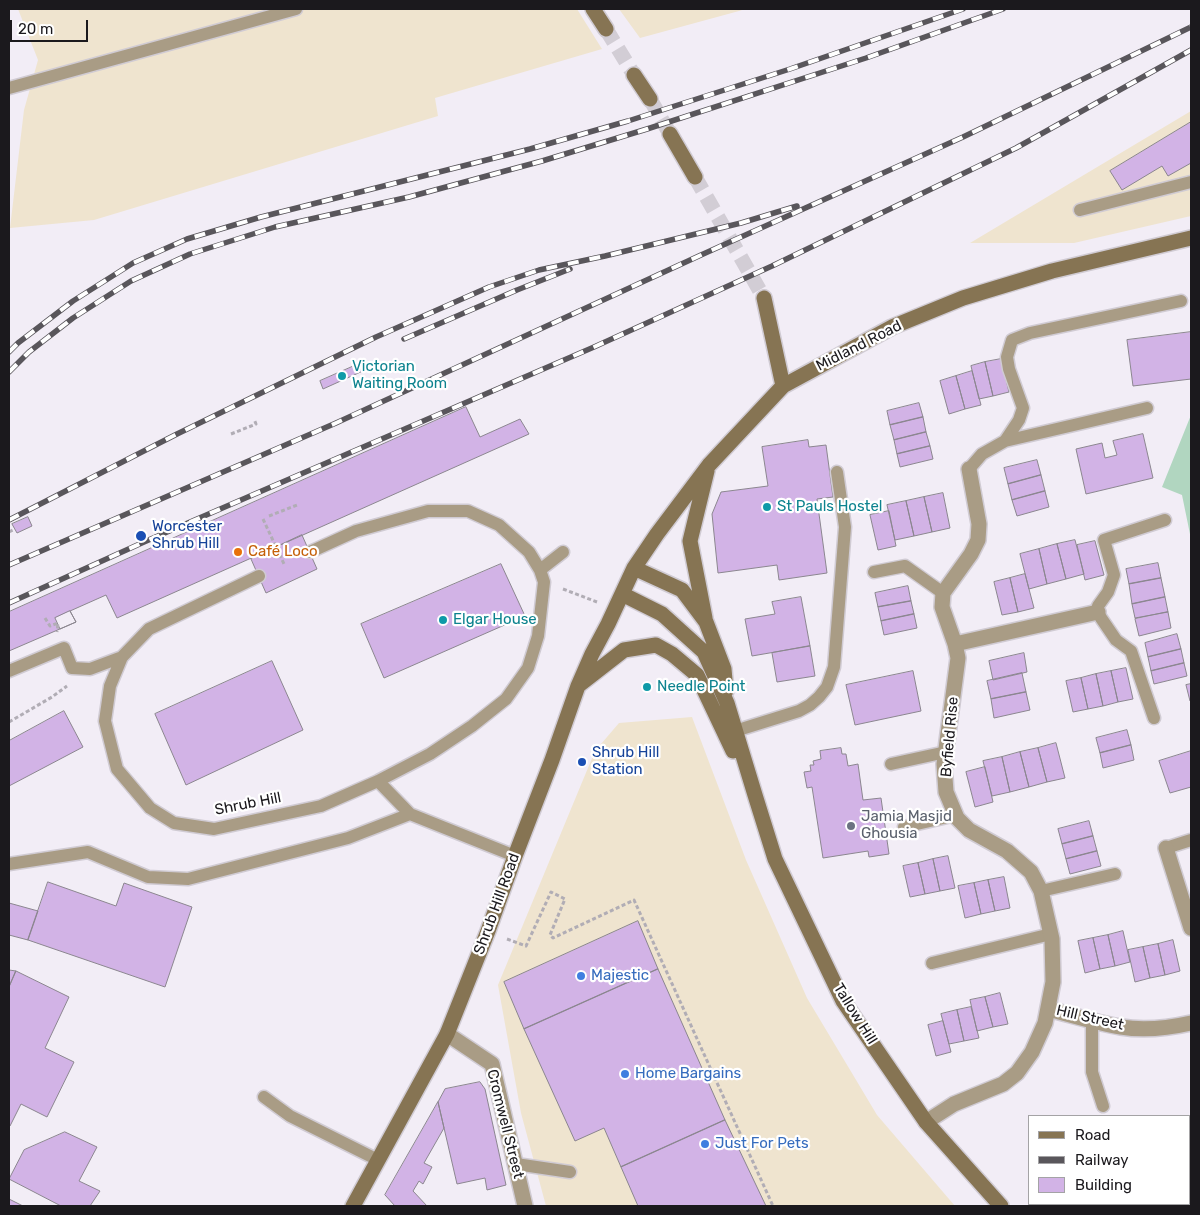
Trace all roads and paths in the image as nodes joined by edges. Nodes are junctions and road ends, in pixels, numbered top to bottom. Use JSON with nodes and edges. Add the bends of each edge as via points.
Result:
{"nodes":[{"id":1,"x":296,"y":9,"type":"edge"},
{"id":2,"x":593,"y":9,"type":"edge"},
{"id":3,"x":606,"y":29,"type":"tunnel mouth"},
{"id":4,"x":634,"y":74,"type":"tunnel mouth"},
{"id":5,"x":9,"y":88,"type":"edge"},
{"id":6,"x":650,"y":99,"type":"tunnel mouth"},
{"id":7,"x":670,"y":134,"type":"tunnel mouth"},
{"id":8,"x":695,"y":177,"type":"tunnel mouth"},
{"id":9,"x":1191,"y":182,"type":"edge"},
{"id":10,"x":1080,"y":210,"type":"dead end"},
{"id":11,"x":1191,"y":238,"type":"edge"},
{"id":12,"x":764,"y":298,"type":"tunnel mouth"},
{"id":13,"x":1181,"y":301,"type":"dead end"},
{"id":14,"x":783,"y":386,"type":"junction"},
{"id":15,"x":1147,"y":408,"type":"dead end"},
{"id":16,"x":254,"y":419,"type":"dead end"},
{"id":17,"x":231,"y":434,"type":"dead end"},
{"id":18,"x":1005,"y":441,"type":"junction"},
{"id":19,"x":709,"y":465,"type":"junction"},
{"id":20,"x":970,"y":469,"type":"joint"},
{"id":21,"x":837,"y":472,"type":"dead end"},
{"id":22,"x":297,"y":504,"type":"dead end"},
{"id":23,"x":269,"y":516,"type":"dead end"},
{"id":24,"x":263,"y":519,"type":"dead end"},
{"id":25,"x":1165,"y":520,"type":"dead end"},
{"id":26,"x":15,"y":529,"type":"dead end"},
{"id":27,"x":9,"y":532,"type":"edge"},
{"id":28,"x":310,"y":552,"type":"dead end"},
{"id":29,"x":563,"y":552,"type":"dead end"},
{"id":30,"x":284,"y":564,"type":"dead end"},
{"id":31,"x":634,"y":568,"type":"junction"},
{"id":32,"x":874,"y":572,"type":"dead end"},
{"id":33,"x":259,"y":576,"type":"dead end"},
{"id":34,"x":542,"y":576,"type":"junction"},
{"id":35,"x":943,"y":593,"type":"junction"},
{"id":36,"x":622,"y":594,"type":"junction"},
{"id":37,"x":615,"y":609,"type":"junction"},
{"id":38,"x":1098,"y":612,"type":"junction"},
{"id":39,"x":706,"y":622,"type":"junction"},
{"id":40,"x":955,"y":644,"type":"junction"},
{"id":41,"x":122,"y":657,"type":"junction"},
{"id":42,"x":90,"y":669,"type":"junction"},
{"id":43,"x":9,"y":671,"type":"edge"},
{"id":44,"x":578,"y":686,"type":"junction"},
{"id":45,"x":727,"y":703,"type":"junction"},
{"id":46,"x":1154,"y":718,"type":"dead end"},
{"id":47,"x":9,"y":722,"type":"edge"},
{"id":48,"x":735,"y":731,"type":"junction"},
{"id":49,"x":946,"y":752,"type":"junction"},
{"id":50,"x":891,"y":764,"type":"dead end"},
{"id":51,"x":378,"y":781,"type":"junction"},
{"id":52,"x":755,"y":795,"type":"junction"},
{"id":53,"x":410,"y":814,"type":"junction"},
{"id":54,"x":956,"y":814,"type":"junction"},
{"id":55,"x":904,"y":827,"type":"dead end"},
{"id":56,"x":1191,"y":840,"type":"edge"},
{"id":57,"x":1166,"y":848,"type":"joint"},
{"id":58,"x":515,"y":856,"type":"junction"},
{"id":59,"x":9,"y":864,"type":"edge"},
{"id":60,"x":1115,"y":874,"type":"dead end"},
{"id":61,"x":1041,"y":892,"type":"junction"},
{"id":62,"x":1191,"y":928,"type":"edge"},
{"id":63,"x":1051,"y":934,"type":"junction"},
{"id":64,"x":526,"y":946,"type":"dead end"},
{"id":65,"x":932,"y":963,"type":"dead end"},
{"id":66,"x":1048,"y":1009,"type":"junction"},
{"id":67,"x":1092,"y":1020,"type":"junction"},
{"id":68,"x":1191,"y":1023,"type":"edge"},
{"id":69,"x":447,"y":1034,"type":"junction"},
{"id":70,"x":264,"y":1098,"type":"dead end"},
{"id":71,"x":1103,"y":1106,"type":"dead end"},
{"id":72,"x":926,"y":1122,"type":"junction"},
{"id":73,"x":378,"y":1160,"type":"junction"},
{"id":74,"x":516,"y":1164,"type":"junction"},
{"id":75,"x":570,"y":1172,"type":"dead end"},
{"id":76,"x":353,"y":1206,"type":"edge"},
{"id":77,"x":526,"y":1206,"type":"edge"},
{"id":78,"x":772,"y":1206,"type":"edge"},
{"id":79,"x":1001,"y":1206,"type":"edge"}],
"edges":[{"from":1,"to":5,"type":"lane"},
{"from":2,"to":3,"type":"main road"},
{"from":4,"to":6,"type":"main road"},
{"from":7,"to":8,"type":"main road"},
{"from":9,"to":10,"type":"lane"},
{"from":11,"to":14,"type":"main road","name":"Midland Road","via":[[1052,271],[963,298],[892,327]]},
{"from":12,"to":14,"type":"main road"},
{"from":13,"to":18,"type":"lane","via":[[1030,333],[1012,340],[1007,357],[1023,408]]},
{"from":14,"to":19,"type":"main road","name":"Midland Road"},
{"from":15,"to":18,"type":"lane"},
{"from":16,"to":17,"type":"path","via":[[256,424]]},
{"from":18,"to":20,"type":"lane","via":[[982,454]]},
{"from":19,"to":31,"type":"main road","name":"Midland Road"},
{"from":19,"to":39,"type":"main road","name":"Tallow Hill","via":[[690,540]]},
{"from":20,"to":35,"type":"street","via":[[978,540]]},
{"from":21,"to":48,"type":"lane","via":[[845,527],[834,667],[827,687],[810,705],[799,711]]},
{"from":22,"to":23,"type":"path"},
{"from":24,"to":30,"type":"path"},
{"from":25,"to":38,"type":"lane","via":[[1104,540],[1114,575]]},
{"from":26,"to":27,"type":"path"},
{"from":28,"to":34,"type":"lane","via":[[356,531],[428,511],[468,511],[499,525],[529,552]]},
{"from":29,"to":34,"type":"lane"},
{"from":31,"to":36,"type":"main road","name":"Midland Road"},
{"from":31,"to":39,"type":"main road","name":"Tallow Hill","via":[[682,590]]},
{"from":32,"to":35,"type":"lane","via":[[905,566]]},
{"from":33,"to":41,"type":"lane","name":"Shrub Hill","via":[[149,629]]},
{"from":34,"to":37,"type":"path"},
{"from":34,"to":51,"type":"lane","name":"Shrub Hill","via":[[538,636],[528,668],[506,699],[430,754]]},
{"from":35,"to":40,"type":"street","name":"Byfield Rise","via":[[942,608]]},
{"from":36,"to":37,"type":"main road","name":"Shrub Hill Road"},
{"from":36,"to":45,"type":"main road","name":"Tallow Hill","via":[[662,614],[704,652]]},
{"from":37,"to":44,"type":"main road","name":"Shrub Hill Road"},
{"from":38,"to":40,"type":"street"},
{"from":38,"to":46,"type":"lane","via":[[1116,640],[1131,651]]},
{"from":39,"to":45,"type":"main road","name":"Tallow Hill","via":[[724,669]]},
{"from":40,"to":49,"type":"street","name":"Byfield Rise","via":[[958,658]]},
{"from":41,"to":42,"type":"lane"},
{"from":41,"to":51,"type":"lane","name":"Shrub Hill","via":[[110,686],[105,721],[117,769],[150,808],[174,823],[214,829],[239,824],[321,806]]},
{"from":42,"to":43,"type":"lane","via":[[72,668],[64,648]]},
{"from":42,"to":47,"type":"path","via":[[52,697]]},
{"from":44,"to":52,"type":"main road","name":"Tallow Hill","via":[[624,650],[656,645],[672,654],[697,676]]},
{"from":44,"to":58,"type":"main road","name":"Shrub Hill Road"},
{"from":45,"to":48,"type":"main road","name":"Tallow Hill"},
{"from":48,"to":52,"type":"main road","name":"Tallow Hill"},
{"from":49,"to":50,"type":"lane"},
{"from":49,"to":54,"type":"street","name":"Byfield Rise","via":[[946,792]]},
{"from":51,"to":53,"type":"lane"},
{"from":52,"to":72,"type":"main road","name":"Tallow Hill","via":[[775,859],[843,1001]]},
{"from":53,"to":58,"type":"lane"},
{"from":53,"to":59,"type":"lane","via":[[348,838],[188,879],[148,877],[88,852]]},
{"from":54,"to":55,"type":"lane"},
{"from":54,"to":61,"type":"street","name":"Byfield Rise","via":[[969,830],[1008,851],[1031,872]]},
{"from":56,"to":57,"type":"lane"},
{"from":57,"to":62,"type":"street"},
{"from":58,"to":69,"type":"main road","name":"Shrub Hill Road"},
{"from":60,"to":61,"type":"lane"},
{"from":61,"to":63,"type":"street","name":"Byfield Rise"},
{"from":63,"to":65,"type":"lane"},
{"from":63,"to":66,"type":"street","name":"Byfield Rise","via":[[1053,982]]},
{"from":64,"to":78,"type":"path","via":[[551,892],[565,899],[550,935],[553,938],[634,900]]},
{"from":66,"to":67,"type":"street","name":"Hill Street"},
{"from":66,"to":72,"type":"street","name":"Byfield Rise","via":[[1032,1052],[1017,1073],[1003,1084],[954,1104]]},
{"from":67,"to":68,"type":"street","name":"Hill Street","via":[[1122,1028],[1154,1029]]},
{"from":67,"to":71,"type":"lane","via":[[1092,1072]]},
{"from":69,"to":73,"type":"main road","name":"Shrub Hill Road"},
{"from":69,"to":74,"type":"street","name":"Cromwell Street","via":[[492,1064]]},
{"from":70,"to":73,"type":"lane","via":[[290,1116]]},
{"from":72,"to":79,"type":"main road","name":"Tallow Hill"},
{"from":73,"to":76,"type":"main road","name":"Shrub Hill Road"},
{"from":74,"to":75,"type":"lane"},
{"from":74,"to":77,"type":"street","name":"Cromwell Street"}]}
